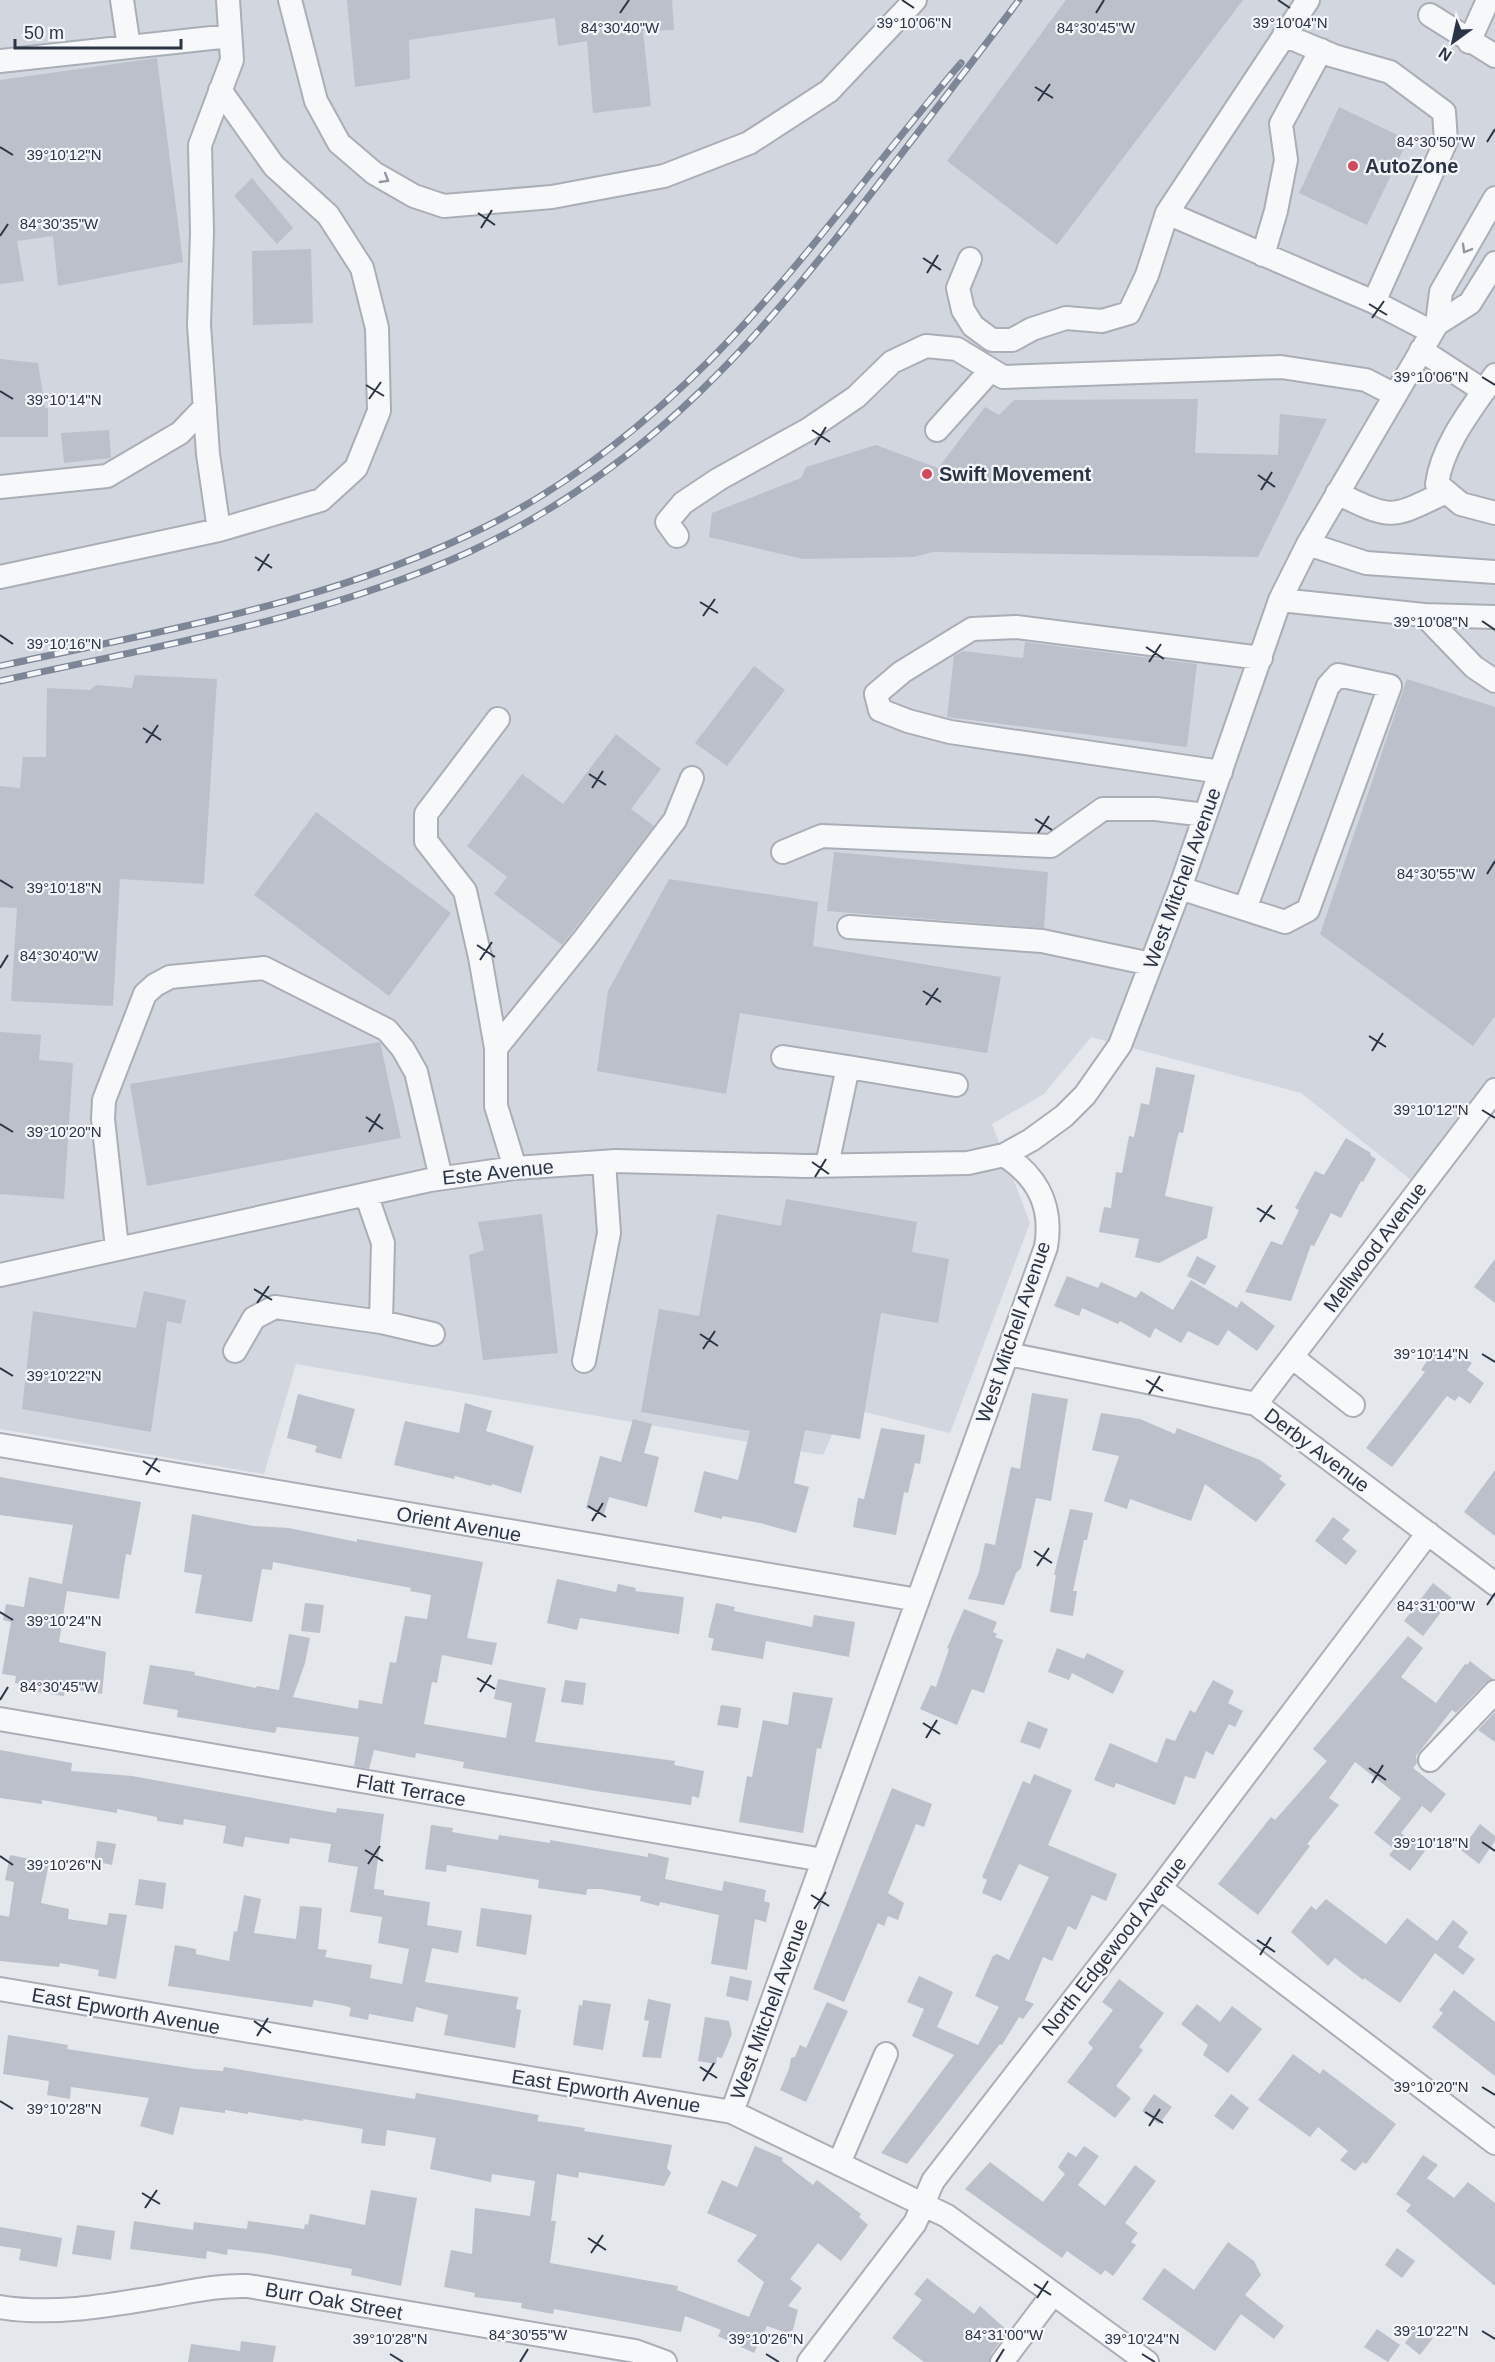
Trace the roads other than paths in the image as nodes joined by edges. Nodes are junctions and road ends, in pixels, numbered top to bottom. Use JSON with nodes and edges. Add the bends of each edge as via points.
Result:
{"nodes":[{"id":1,"x":122,"y":0,"type":"edge"},
{"id":2,"x":228,"y":0,"type":"edge"},
{"id":3,"x":290,"y":0,"type":"edge"},
{"id":4,"x":915,"y":0,"type":"edge"},
{"id":5,"x":1308,"y":0,"type":"edge"},
{"id":6,"x":1488,"y":0,"type":"edge"},
{"id":7,"x":1430,"y":15,"type":"dead end"},
{"id":8,"x":1284,"y":35,"type":"junction"},
{"id":9,"x":230,"y":36,"type":"junction"},
{"id":10,"x":1469,"y":42,"type":"junction"},
{"id":11,"x":129,"y":47,"type":"junction"},
{"id":12,"x":1321,"y":50,"type":"junction"},
{"id":13,"x":1495,"y":56,"type":"edge"},
{"id":14,"x":0,"y":61,"type":"edge"},
{"id":15,"x":220,"y":90,"type":"junction"},
{"id":16,"x":1495,"y":198,"type":"edge"},
{"id":17,"x":1167,"y":213,"type":"junction"},
{"id":18,"x":1263,"y":255,"type":"junction"},
{"id":19,"x":970,"y":259,"type":"dead end"},
{"id":20,"x":1495,"y":263,"type":"edge"},
{"id":21,"x":1374,"y":302,"type":"junction"},
{"id":22,"x":1430,"y":335,"type":"junction"},
{"id":23,"x":991,"y":370,"type":"junction"},
{"id":24,"x":1490,"y":383,"type":"edge"},
{"id":25,"x":1395,"y":394,"type":"junction"},
{"id":26,"x":205,"y":407,"type":"junction"},
{"id":27,"x":937,"y":430,"type":"dead end"},
{"id":28,"x":0,"y":487,"type":"edge"},
{"id":29,"x":1446,"y":492,"type":"junction"},
{"id":30,"x":1337,"y":493,"type":"junction"},
{"id":31,"x":1495,"y":513,"type":"edge"},
{"id":32,"x":219,"y":530,"type":"junction"},
{"id":33,"x":677,"y":536,"type":"dead end"},
{"id":34,"x":1308,"y":544,"type":"junction"},
{"id":35,"x":1495,"y":572,"type":"edge"},
{"id":36,"x":0,"y":577,"type":"edge"},
{"id":37,"x":1280,"y":600,"type":"junction"},
{"id":38,"x":1424,"y":615,"type":"junction"},
{"id":39,"x":1495,"y":617,"type":"edge"},
{"id":40,"x":1260,"y":658,"type":"junction"},
{"id":41,"x":1495,"y":681,"type":"edge"},
{"id":42,"x":498,"y":718,"type":"dead end"},
{"id":43,"x":1221,"y":772,"type":"junction"},
{"id":44,"x":692,"y":778,"type":"dead end"},
{"id":45,"x":1205,"y":815,"type":"junction"},
{"id":46,"x":783,"y":852,"type":"dead end"},
{"id":47,"x":1180,"y":888,"type":"junction"},
{"id":48,"x":1245,"y":909,"type":"junction"},
{"id":49,"x":849,"y":927,"type":"dead end"},
{"id":50,"x":1151,"y":964,"type":"junction"},
{"id":51,"x":496,"y":1048,"type":"junction"},
{"id":52,"x":783,"y":1057,"type":"dead end"},
{"id":53,"x":848,"y":1067,"type":"junction"},
{"id":54,"x":956,"y":1085,"type":"dead end"},
{"id":55,"x":1495,"y":1090,"type":"edge"},
{"id":56,"x":1004,"y":1155,"type":"junction"},
{"id":57,"x":604,"y":1162,"type":"junction"},
{"id":58,"x":827,"y":1165,"type":"junction"},
{"id":59,"x":515,"y":1168,"type":"junction"},
{"id":60,"x":441,"y":1178,"type":"junction"},
{"id":61,"x":366,"y":1194,"type":"junction"},
{"id":62,"x":117,"y":1248,"type":"junction"},
{"id":63,"x":0,"y":1275,"type":"edge"},
{"id":64,"x":381,"y":1322,"type":"junction"},
{"id":65,"x":433,"y":1334,"type":"dead end"},
{"id":66,"x":235,"y":1351,"type":"dead end"},
{"id":67,"x":1008,"y":1354,"type":"junction"},
{"id":68,"x":1292,"y":1357,"type":"junction"},
{"id":69,"x":584,"y":1361,"type":"dead end"},
{"id":70,"x":1256,"y":1404,"type":"junction"},
{"id":71,"x":1353,"y":1405,"type":"dead end"},
{"id":72,"x":0,"y":1445,"type":"edge"},
{"id":73,"x":1428,"y":1533,"type":"junction"},
{"id":74,"x":1495,"y":1584,"type":"edge"},
{"id":75,"x":918,"y":1600,"type":"junction"},
{"id":76,"x":1495,"y":1692,"type":"edge"},
{"id":77,"x":0,"y":1719,"type":"edge"},
{"id":78,"x":1430,"y":1760,"type":"dead end"},
{"id":79,"x":823,"y":1860,"type":"junction"},
{"id":80,"x":1160,"y":1888,"type":"junction"},
{"id":81,"x":0,"y":1989,"type":"edge"},
{"id":82,"x":886,"y":2054,"type":"dead end"},
{"id":83,"x":732,"y":2112,"type":"junction"},
{"id":84,"x":1495,"y":2143,"type":"edge"},
{"id":85,"x":839,"y":2163,"type":"junction"},
{"id":86,"x":925,"y":2203,"type":"junction"},
{"id":87,"x":1053,"y":2294,"type":"junction"},
{"id":88,"x":0,"y":2307,"type":"edge"},
{"id":89,"x":820,"y":2358,"type":"edge"},
{"id":90,"x":664,"y":2362,"type":"edge"},
{"id":91,"x":1002,"y":2362,"type":"edge"},
{"id":92,"x":1147,"y":2362,"type":"edge"}],
"edges":[{"from":1,"to":11,"type":"street"},
{"from":2,"to":9,"type":"street"},
{"from":3,"to":4,"type":"street","one_way":true,"via":[[316,101],[339,143],[374,173],[414,196],[444,206],[552,197],[664,176],[749,143],[829,91]]},
{"from":5,"to":8,"type":"street"},
{"from":6,"to":10,"type":"street"},
{"from":7,"to":10,"type":"street"},
{"from":8,"to":12,"type":"street"},
{"from":8,"to":17,"type":"street"},
{"from":9,"to":11,"type":"street"},
{"from":9,"to":15,"type":"street","via":[[232,60]]},
{"from":10,"to":13,"type":"street"},
{"from":11,"to":14,"type":"street"},
{"from":12,"to":18,"type":"street","via":[[1281,124],[1286,160]]},
{"from":12,"to":21,"type":"street","via":[[1390,72],[1443,112],[1446,141]]},
{"from":15,"to":26,"type":"street","via":[[200,144],[199,325]]},
{"from":15,"to":32,"type":"street","via":[[274,166],[328,215],[362,268],[377,328],[379,411],[356,468],[321,500]]},
{"from":16,"to":22,"type":"street","name":"West Mitchell Avenue","one_way":true,"via":[[1440,292]]},
{"from":17,"to":18,"type":"street"},
{"from":17,"to":19,"type":"street","via":[[1129,313],[1102,321],[1066,318],[1012,340],[992,340],[973,326],[963,310],[958,288]]},
{"from":18,"to":21,"type":"street"},
{"from":20,"to":22,"type":"street","name":"West Mitchell Avenue","via":[[1470,303]]},
{"from":21,"to":22,"type":"street"},
{"from":22,"to":24,"type":"street"},
{"from":22,"to":25,"type":"street","name":"West Mitchell Avenue"},
{"from":23,"to":25,"type":"street","via":[[1003,377],[1281,367],[1366,380]]},
{"from":23,"to":27,"type":"street"},
{"from":23,"to":33,"type":"street","via":[[957,349],[926,346],[892,362],[856,397],[809,429],[683,503],[667,522]]},
{"from":24,"to":29,"type":"street","via":[[1439,467],[1437,484]]},
{"from":25,"to":30,"type":"street","name":"West Mitchell Avenue"},
{"from":26,"to":28,"type":"street","via":[[180,433],[107,476]]},
{"from":26,"to":32,"type":"street"},
{"from":29,"to":30,"type":"street","via":[[1399,514],[1376,512]]},
{"from":29,"to":31,"type":"street","via":[[1461,504]]},
{"from":30,"to":34,"type":"street","name":"West Mitchell Avenue"},
{"from":32,"to":36,"type":"street"},
{"from":34,"to":35,"type":"street","via":[[1366,563]]},
{"from":34,"to":37,"type":"street","name":"West Mitchell Avenue"},
{"from":37,"to":38,"type":"street"},
{"from":37,"to":40,"type":"street","name":"West Mitchell Avenue"},
{"from":38,"to":39,"type":"street"},
{"from":38,"to":41,"type":"street","via":[[1474,667]]},
{"from":40,"to":43,"type":"street","name":"West Mitchell Avenue"},
{"from":40,"to":43,"type":"street","via":[[1016,627],[972,629],[902,672],[876,694],[880,710],[950,732]]},
{"from":42,"to":51,"type":"street","via":[[426,814],[426,841],[465,891]]},
{"from":43,"to":45,"type":"street","name":"West Mitchell Avenue"},
{"from":44,"to":51,"type":"street","via":[[675,820]]},
{"from":45,"to":46,"type":"street","via":[[1103,808],[1051,846],[822,836]]},
{"from":45,"to":47,"type":"street","name":"West Mitchell Avenue"},
{"from":47,"to":48,"type":"street"},
{"from":47,"to":50,"type":"street","name":"West Mitchell Avenue"},
{"from":48,"to":48,"type":"street","via":[[1285,922],[1308,910],[1390,686],[1338,675],[1328,686]]},
{"from":49,"to":50,"type":"street","via":[[1042,940]]},
{"from":50,"to":56,"type":"street","name":"West Mitchell Avenue","via":[[1120,1045],[1104,1071],[1064,1116]]},
{"from":51,"to":59,"type":"street","via":[[496,1106]]},
{"from":52,"to":53,"type":"street"},
{"from":53,"to":54,"type":"street"},
{"from":53,"to":58,"type":"street"},
{"from":55,"to":68,"type":"street","name":"Mellwood Avenue"},
{"from":56,"to":58,"type":"street","name":"Este Avenue","via":[[968,1163]]},
{"from":56,"to":67,"type":"street","name":"West Mitchell Avenue","via":[[1023,1167],[1036,1184],[1048,1214],[1046,1247]]},
{"from":57,"to":58,"type":"street","name":"Este Avenue"},
{"from":57,"to":59,"type":"street","name":"Este Avenue"},
{"from":57,"to":69,"type":"street","via":[[609,1233]]},
{"from":59,"to":60,"type":"street","name":"Este Avenue"},
{"from":60,"to":61,"type":"street","name":"Este Avenue"},
{"from":60,"to":62,"type":"street","via":[[416,1072],[387,1030],[264,968],[170,977],[145,994],[104,1100]]},
{"from":61,"to":62,"type":"street","name":"Este Avenue"},
{"from":61,"to":64,"type":"street","via":[[382,1243]]},
{"from":62,"to":63,"type":"street","name":"Este Avenue"},
{"from":64,"to":65,"type":"street"},
{"from":64,"to":66,"type":"street","via":[[275,1307],[254,1318]]},
{"from":67,"to":70,"type":"street","name":"Derby Avenue"},
{"from":67,"to":75,"type":"street","name":"West Mitchell Avenue"},
{"from":68,"to":70,"type":"street","name":"Mellwood Avenue"},
{"from":68,"to":71,"type":"street"},
{"from":70,"to":73,"type":"street","name":"Derby Avenue"},
{"from":72,"to":75,"type":"street","name":"Orient Avenue"},
{"from":73,"to":74,"type":"street","name":"Derby Avenue"},
{"from":73,"to":80,"type":"street","name":"North Edgewood Avenue"},
{"from":75,"to":79,"type":"street","name":"West Mitchell Avenue"},
{"from":76,"to":78,"type":"street"},
{"from":77,"to":79,"type":"street","name":"Flatt Terrace"},
{"from":79,"to":83,"type":"street","name":"West Mitchell Avenue"},
{"from":80,"to":84,"type":"street"},
{"from":80,"to":86,"type":"street","name":"North Edgewood Avenue","via":[[933,2181]]},
{"from":81,"to":83,"type":"street","name":"East Epworth Avenue"},
{"from":82,"to":85,"type":"street"},
{"from":83,"to":85,"type":"street","name":"East Epworth Avenue"},
{"from":85,"to":86,"type":"street","name":"East Epworth Avenue"},
{"from":86,"to":87,"type":"street","name":"East Epworth Avenue"},
{"from":86,"to":89,"type":"street","name":"North Edgewood Avenue"},
{"from":87,"to":91,"type":"street"},
{"from":87,"to":92,"type":"street","name":"East Epworth Avenue"},
{"from":88,"to":90,"type":"street","name":"Burr Oak Street","via":[[93,2308],[225,2286],[248,2286],[635,2351]]}]}
